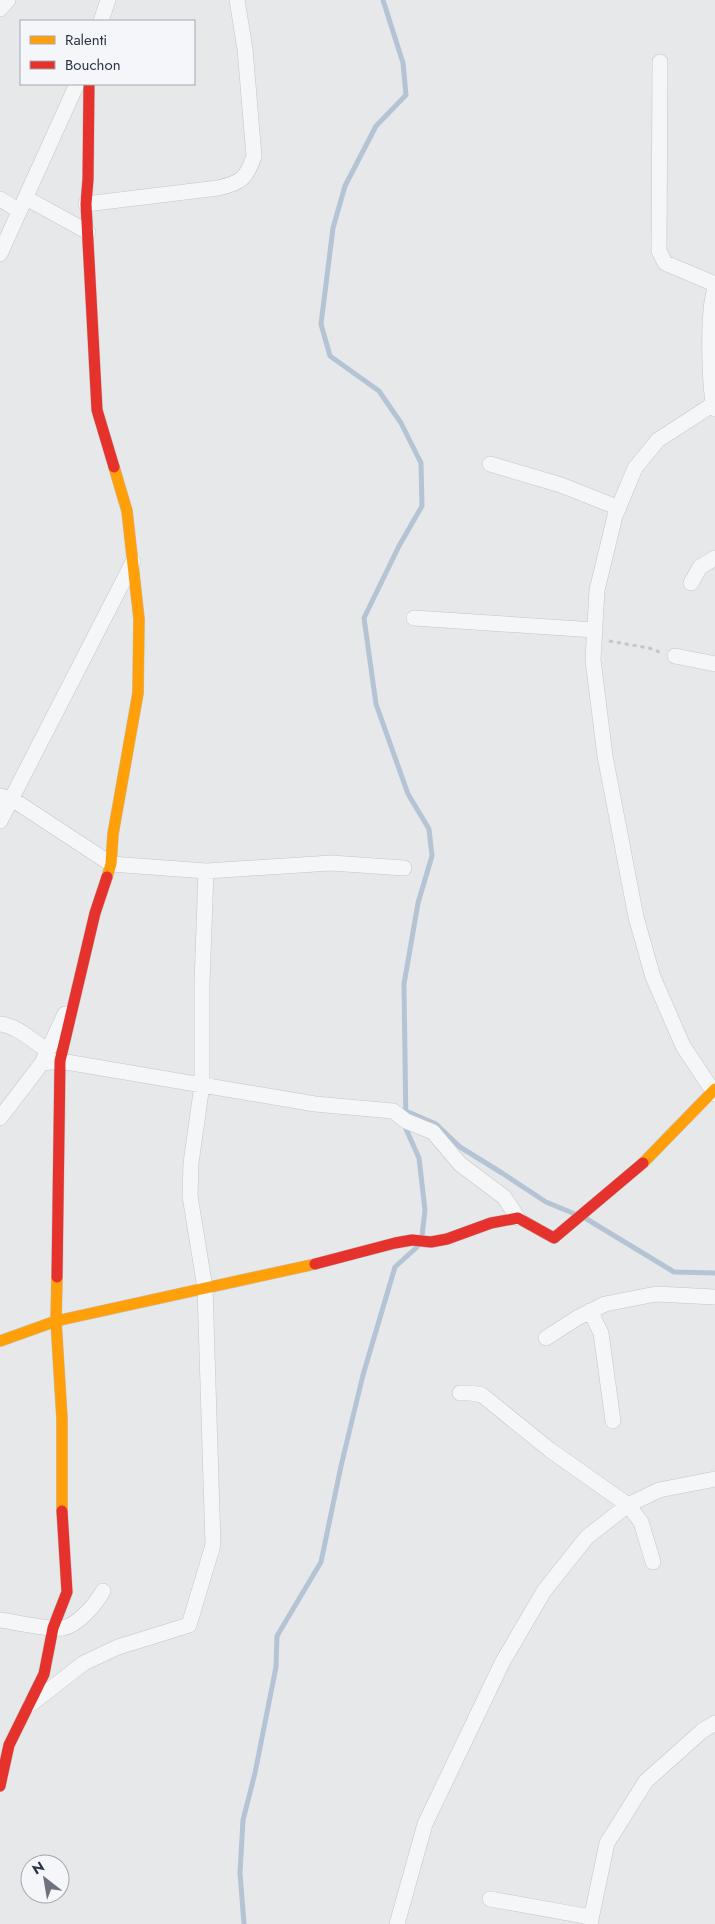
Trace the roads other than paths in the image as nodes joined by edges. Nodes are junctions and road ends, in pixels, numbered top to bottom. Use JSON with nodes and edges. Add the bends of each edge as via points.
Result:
{"nodes":[{"id":1,"x":8,"y":0,"type":"edge"},
{"id":2,"x":108,"y":0,"type":"edge"},
{"id":3,"x":238,"y":0,"type":"edge"},
{"id":4,"x":0,"y":9,"type":"edge"},
{"id":5,"x":101,"y":20,"type":"edge"},
{"id":6,"x":660,"y":62,"type":"dead end"},
{"id":7,"x":77,"y":85,"type":"edge"},
{"id":8,"x":89,"y":85,"type":"edge"},
{"id":9,"x":0,"y":198,"type":"edge"},
{"id":10,"x":22,"y":204,"type":"junction"},
{"id":11,"x":86,"y":204,"type":"junction"},
{"id":12,"x":88,"y":232,"type":"junction"},
{"id":13,"x":0,"y":254,"type":"edge"},
{"id":14,"x":715,"y":286,"type":"edge"},
{"id":15,"x":714,"y":405,"type":"edge"},
{"id":16,"x":490,"y":464,"type":"dead end"},
{"id":17,"x":619,"y":508,"type":"junction"},
{"id":18,"x":715,"y":558,"type":"edge"},
{"id":19,"x":134,"y":562,"type":"junction"},
{"id":20,"x":691,"y":583,"type":"dead end"},
{"id":21,"x":414,"y":618,"type":"dead end"},
{"id":22,"x":595,"y":634,"type":"junction"},
{"id":23,"x":674,"y":656,"type":"road end"},
{"id":24,"x":715,"y":664,"type":"edge"},
{"id":25,"x":6,"y":797,"type":"edge"},
{"id":26,"x":0,"y":821,"type":"edge"},
{"id":27,"x":110,"y":864,"type":"junction"},
{"id":28,"x":404,"y":868,"type":"dead end"},
{"id":29,"x":206,"y":871,"type":"junction"},
{"id":30,"x":78,"y":986,"type":"junction"},
{"id":31,"x":0,"y":1024,"type":"edge"},
{"id":32,"x":44,"y":1056,"type":"junction"},
{"id":33,"x":60,"y":1061,"type":"junction"},
{"id":34,"x":202,"y":1085,"type":"junction"},
{"id":35,"x":714,"y":1092,"type":"edge"},
{"id":36,"x":0,"y":1118,"type":"edge"},
{"id":37,"x":518,"y":1218,"type":"junction"},
{"id":38,"x":204,"y":1288,"type":"junction"},
{"id":39,"x":715,"y":1297,"type":"edge"},
{"id":40,"x":590,"y":1311,"type":"junction"},
{"id":41,"x":56,"y":1321,"type":"junction"},
{"id":42,"x":546,"y":1338,"type":"dead end"},
{"id":43,"x":0,"y":1340,"type":"edge"},
{"id":44,"x":460,"y":1393,"type":"dead end"},
{"id":45,"x":612,"y":1421,"type":"dead end"},
{"id":46,"x":715,"y":1479,"type":"edge"},
{"id":47,"x":628,"y":1505,"type":"junction"},
{"id":48,"x":653,"y":1562,"type":"dead end"},
{"id":49,"x":103,"y":1591,"type":"dead end"},
{"id":50,"x":0,"y":1620,"type":"edge"},
{"id":51,"x":53,"y":1628,"type":"junction"},
{"id":52,"x":28,"y":1706,"type":"junction"},
{"id":53,"x":715,"y":1723,"type":"edge"},
{"id":54,"x":0,"y":1786,"type":"edge"},
{"id":55,"x":490,"y":1899,"type":"dead end"},
{"id":56,"x":590,"y":1920,"type":"edge"},
{"id":57,"x":397,"y":1924,"type":"edge"}],
"edges":[{"from":1,"to":4,"type":"street"},
{"from":2,"to":5,"type":"street"},
{"from":3,"to":11,"type":"street","via":[[254,156],[249,172],[232,185],[218,188]]},
{"from":6,"to":14,"type":"street","via":[[659,251],[665,263]]},
{"from":7,"to":10,"type":"street"},
{"from":8,"to":11,"type":"street"},
{"from":9,"to":10,"type":"street"},
{"from":10,"to":12,"type":"street"},
{"from":10,"to":13,"type":"street"},
{"from":11,"to":12,"type":"street"},
{"from":12,"to":19,"type":"street","via":[[96,410],[128,511]]},
{"from":14,"to":15,"type":"street","via":[[710,310]]},
{"from":15,"to":17,"type":"street","via":[[658,440],[635,468]]},
{"from":16,"to":17,"type":"street","via":[[561,485]]},
{"from":17,"to":22,"type":"street","via":[[597,590]]},
{"from":18,"to":20,"type":"street","via":[[700,567]]},
{"from":19,"to":25,"type":"street"},
{"from":19,"to":27,"type":"street","via":[[139,619],[138,693]]},
{"from":21,"to":22,"type":"street"},
{"from":22,"to":35,"type":"street","via":[[593,660],[605,756],[636,916],[653,977],[683,1046]]},
{"from":23,"to":24,"type":"street"},
{"from":25,"to":26,"type":"street"},
{"from":25,"to":27,"type":"street"},
{"from":27,"to":29,"type":"street"},
{"from":27,"to":30,"type":"street"},
{"from":28,"to":29,"type":"street","via":[[331,863]]},
{"from":29,"to":34,"type":"street"},
{"from":30,"to":32,"type":"street"},
{"from":30,"to":33,"type":"street"},
{"from":31,"to":32,"type":"street","via":[[19,1031]]},
{"from":32,"to":33,"type":"street"},
{"from":32,"to":36,"type":"street"},
{"from":33,"to":34,"type":"street"},
{"from":33,"to":41,"type":"street"},
{"from":34,"to":37,"type":"street","via":[[315,1104],[393,1111],[433,1132],[460,1164],[504,1197]]},
{"from":34,"to":38,"type":"street","via":[[191,1163],[190,1196]]},
{"from":35,"to":37,"type":"street","via":[[648,1159],[554,1238]]},
{"from":37,"to":38,"type":"street","via":[[491,1223],[447,1239],[395,1242],[344,1258]]},
{"from":38,"to":41,"type":"street"},
{"from":38,"to":52,"type":"street","via":[[213,1545],[189,1625],[118,1647],[84,1662]]},
{"from":39,"to":40,"type":"street","via":[[656,1294],[605,1304]]},
{"from":40,"to":42,"type":"street"},
{"from":40,"to":45,"type":"street","via":[[601,1334]]},
{"from":41,"to":43,"type":"street"},
{"from":41,"to":51,"type":"street","via":[[67,1592]]},
{"from":44,"to":47,"type":"street","via":[[482,1395],[550,1450]]},
{"from":46,"to":47,"type":"street","via":[[659,1490]]},
{"from":47,"to":48,"type":"street","via":[[641,1522]]},
{"from":47,"to":57,"type":"street","via":[[587,1537],[544,1591],[502,1663],[425,1824]]},
{"from":49,"to":51,"type":"street","via":[[93,1607],[78,1619],[64,1628]]},
{"from":50,"to":51,"type":"street"},
{"from":51,"to":52,"type":"street","via":[[44,1674]]},
{"from":52,"to":54,"type":"street","via":[[8,1744]]},
{"from":53,"to":56,"type":"street","via":[[646,1781],[607,1844]]},
{"from":55,"to":56,"type":"street"}]}
